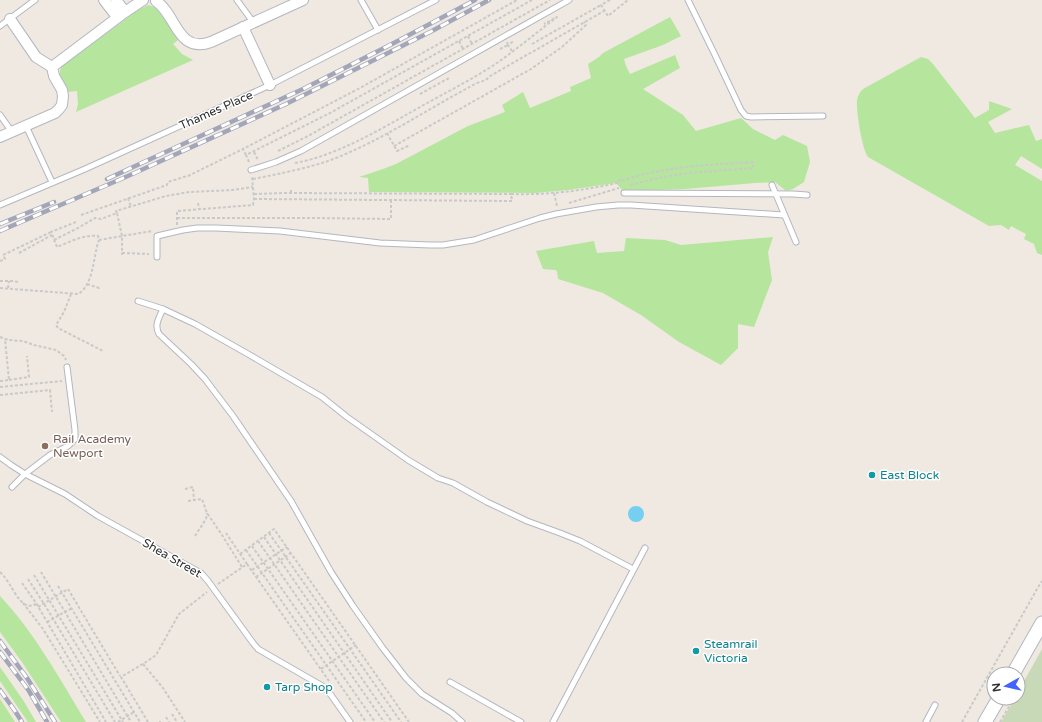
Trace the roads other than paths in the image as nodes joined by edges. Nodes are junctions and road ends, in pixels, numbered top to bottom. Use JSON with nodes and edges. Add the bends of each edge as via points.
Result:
{"nodes":[{"id":1,"x":35,"y":0,"type":"edge"},
{"id":2,"x":104,"y":0,"type":"edge"},
{"id":3,"x":116,"y":0,"type":"edge"},
{"id":4,"x":143,"y":0,"type":"edge"},
{"id":5,"x":156,"y":0,"type":"edge"},
{"id":6,"x":237,"y":0,"type":"edge"},
{"id":7,"x":303,"y":0,"type":"edge"},
{"id":8,"x":361,"y":0,"type":"edge"},
{"id":9,"x":436,"y":0,"type":"edge"},
{"id":10,"x":569,"y":0,"type":"edge"},
{"id":11,"x":688,"y":0,"type":"edge"},
{"id":12,"x":121,"y":14,"type":"junction"},
{"id":13,"x":10,"y":19,"type":"junction"},
{"id":14,"x":253,"y":22,"type":"junction"},
{"id":15,"x":0,"y":26,"type":"edge"},
{"id":16,"x":242,"y":28,"type":"junction"},
{"id":17,"x":378,"y":30,"type":"junction"},
{"id":18,"x":52,"y":67,"type":"junction"},
{"id":19,"x":270,"y":85,"type":"junction"},
{"id":20,"x":0,"y":115,"type":"edge"},
{"id":21,"x":823,"y":116,"type":"dead end"},
{"id":22,"x":26,"y":126,"type":"junction"},
{"id":23,"x":12,"y":132,"type":"junction"},
{"id":24,"x":0,"y":137,"type":"edge"},
{"id":25,"x":251,"y":170,"type":"road end"},
{"id":26,"x":52,"y":182,"type":"junction"},
{"id":27,"x":772,"y":186,"type":"dead end"},
{"id":28,"x":624,"y":193,"type":"dead end"},
{"id":29,"x":775,"y":194,"type":"junction"},
{"id":30,"x":807,"y":196,"type":"dead end"},
{"id":31,"x":0,"y":205,"type":"edge"},
{"id":32,"x":784,"y":215,"type":"junction"},
{"id":33,"x":796,"y":242,"type":"dead end"},
{"id":34,"x":157,"y":257,"type":"dead end"},
{"id":35,"x":138,"y":301,"type":"dead end"},
{"id":36,"x":163,"y":309,"type":"junction"},
{"id":37,"x":67,"y":367,"type":"road end"},
{"id":38,"x":0,"y":457,"type":"edge"},
{"id":39,"x":25,"y":474,"type":"junction"},
{"id":40,"x":12,"y":487,"type":"dead end"},
{"id":41,"x":645,"y":548,"type":"dead end"},
{"id":42,"x":633,"y":569,"type":"junction"},
{"id":43,"x":1042,"y":623,"type":"edge"},
{"id":44,"x":1018,"y":666,"type":"edge"},
{"id":45,"x":450,"y":682,"type":"dead end"},
{"id":46,"x":935,"y":705,"type":"dead end"},
{"id":47,"x":994,"y":706,"type":"edge"},
{"id":48,"x":350,"y":722,"type":"edge"},
{"id":49,"x":462,"y":722,"type":"edge"},
{"id":50,"x":521,"y":722,"type":"edge"},
{"id":51,"x":553,"y":722,"type":"edge"},
{"id":52,"x":926,"y":722,"type":"edge"},
{"id":53,"x":985,"y":722,"type":"edge"}],
"edges":[{"from":1,"to":13,"type":"lane"},
{"from":2,"to":12,"type":"street"},
{"from":3,"to":12,"type":"street"},
{"from":4,"to":12,"type":"street"},
{"from":5,"to":16,"type":"street","via":[[186,40],[192,43],[209,43]]},
{"from":6,"to":14,"type":"lane"},
{"from":7,"to":14,"type":"street"},
{"from":8,"to":17,"type":"lane"},
{"from":9,"to":17,"type":"lane","name":"Thames Place"},
{"from":10,"to":25,"type":"lane","via":[[301,151]]},
{"from":11,"to":21,"type":"lane","via":[[744,115],[751,118]]},
{"from":12,"to":18,"type":"street"},
{"from":13,"to":15,"type":"lane"},
{"from":13,"to":18,"type":"street","via":[[36,57]]},
{"from":14,"to":16,"type":"street"},
{"from":16,"to":19,"type":"street"},
{"from":17,"to":19,"type":"lane","name":"Thames Place"},
{"from":18,"to":22,"type":"street","via":[[54,78],[62,92],[62,105],[55,112]]},
{"from":19,"to":26,"type":"lane","name":"Thames Place"},
{"from":20,"to":23,"type":"lane"},
{"from":22,"to":23,"type":"street"},
{"from":22,"to":26,"type":"lane"},
{"from":23,"to":24,"type":"street"},
{"from":26,"to":31,"type":"lane","name":"Thames Place"},
{"from":27,"to":29,"type":"lane"},
{"from":28,"to":29,"type":"lane"},
{"from":29,"to":30,"type":"lane"},
{"from":29,"to":32,"type":"lane"},
{"from":32,"to":33,"type":"lane"},
{"from":32,"to":34,"type":"lane","via":[[631,205],[608,206],[551,216],[474,240],[430,245],[366,242],[280,231],[197,228],[157,236]]},
{"from":35,"to":36,"type":"lane"},
{"from":36,"to":42,"type":"lane","via":[[208,331],[322,397],[408,460],[438,478],[453,483],[527,521],[580,541]]},
{"from":36,"to":49,"type":"lane","via":[[156,324],[157,331],[205,379],[233,416],[291,501],[341,587],[382,647],[417,689]]},
{"from":37,"to":39,"type":"lane","via":[[75,439]]},
{"from":38,"to":39,"type":"lane","name":"Shea Street"},
{"from":39,"to":40,"type":"lane"},
{"from":39,"to":48,"type":"lane","name":"Shea Street","via":[[194,568],[213,587],[258,649],[324,687]]},
{"from":41,"to":42,"type":"lane"},
{"from":42,"to":51,"type":"lane"},
{"from":43,"to":44,"type":"street"},
{"from":45,"to":50,"type":"lane"},
{"from":46,"to":52,"type":"lane"},
{"from":47,"to":53,"type":"street"}]}
